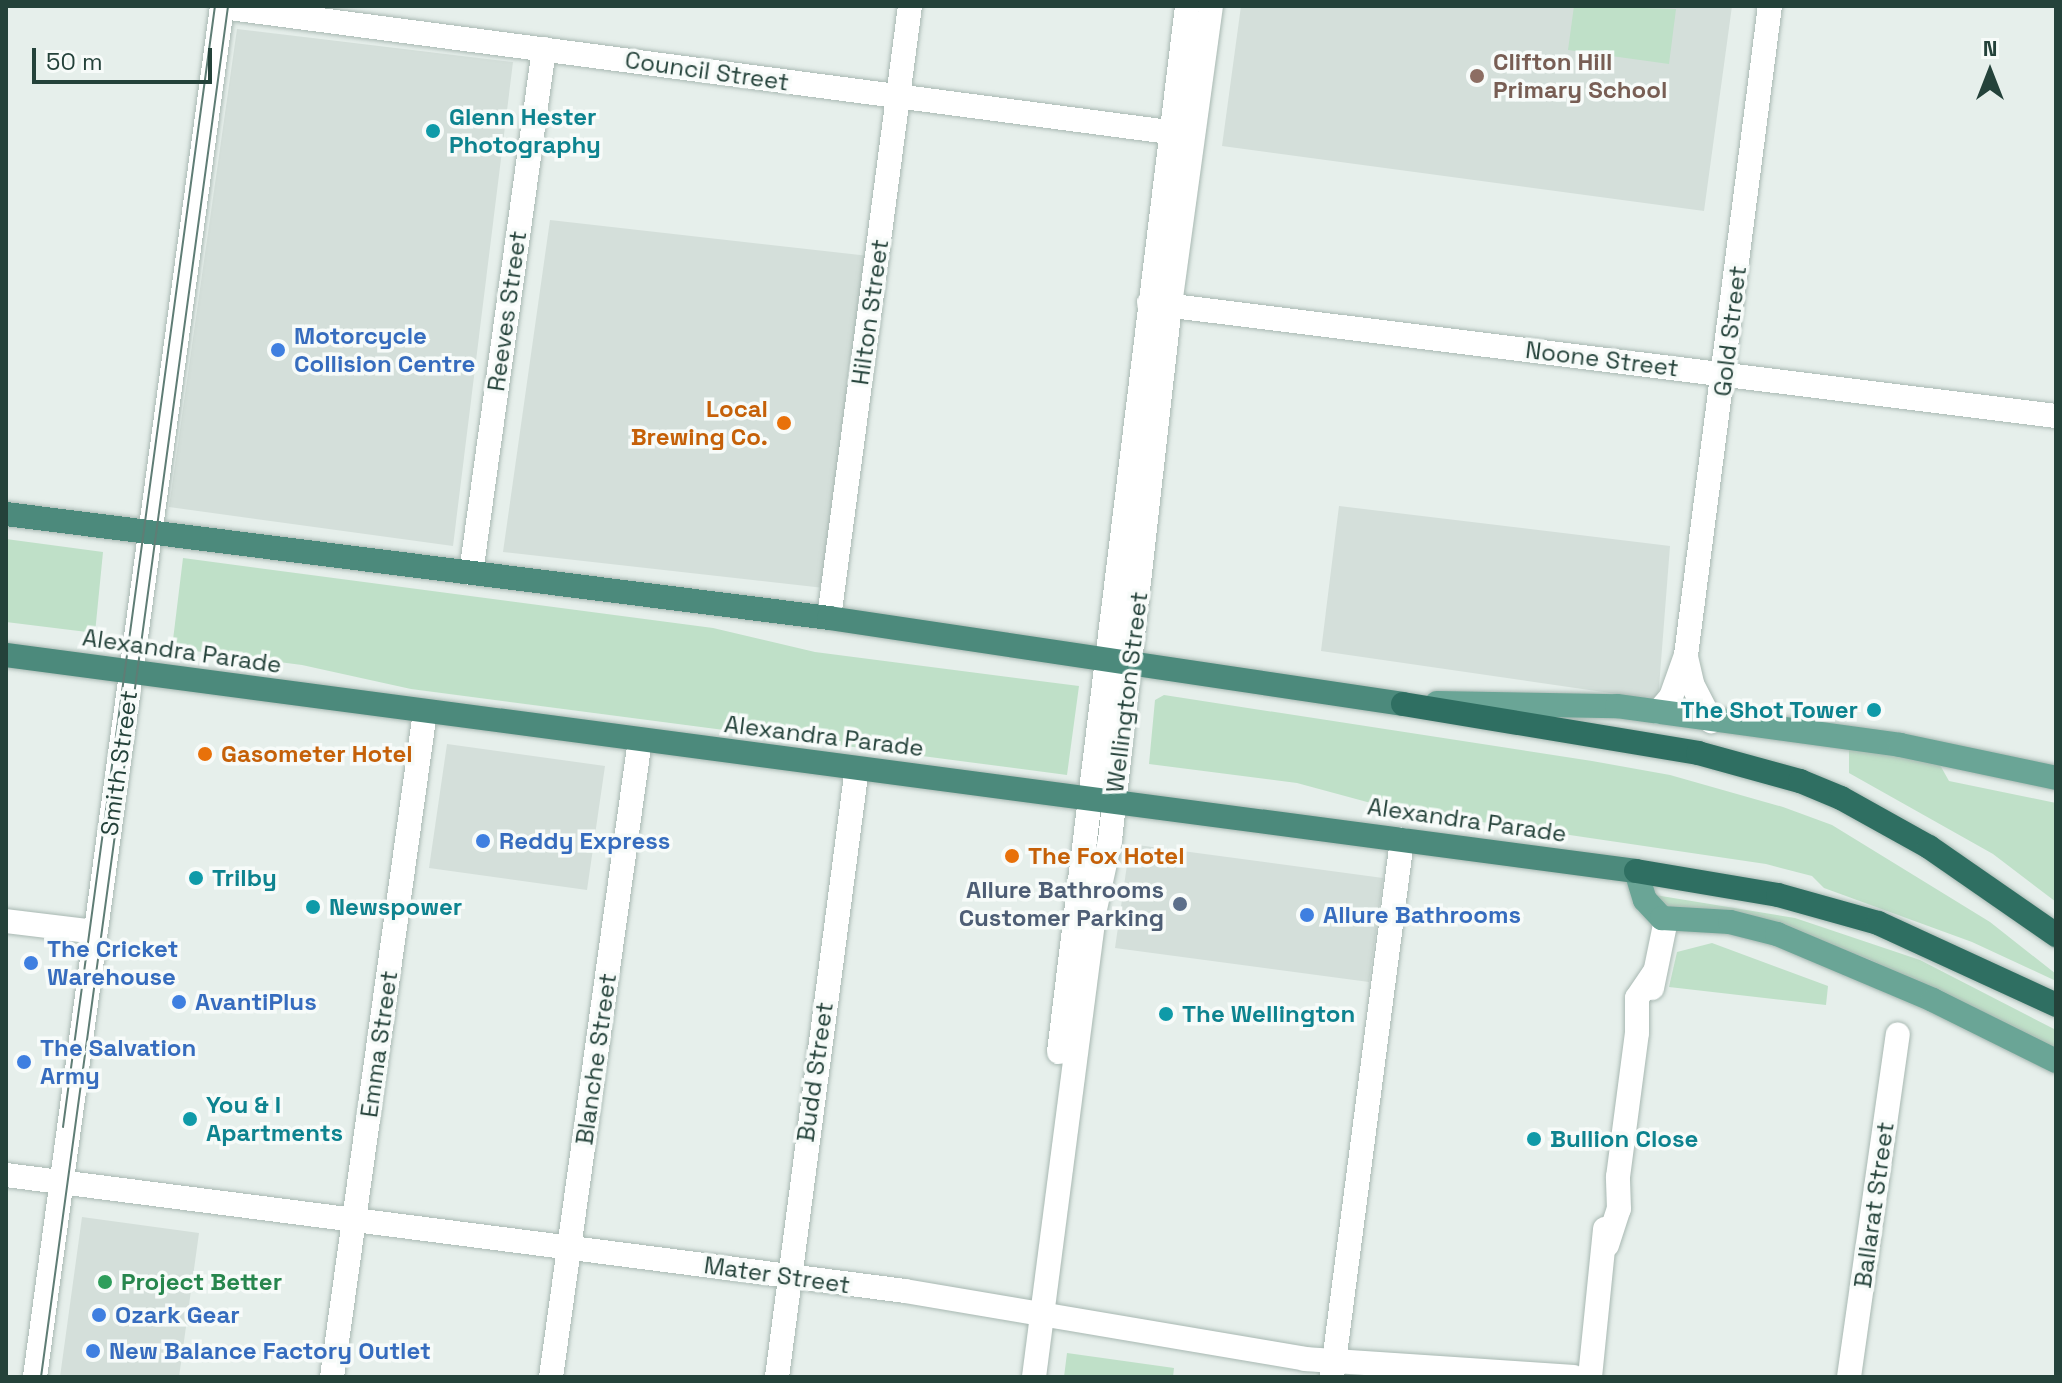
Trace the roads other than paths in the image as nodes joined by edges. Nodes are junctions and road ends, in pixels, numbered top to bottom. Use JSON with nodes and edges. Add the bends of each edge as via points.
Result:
{"nodes":[{"id":1,"x":222,"y":6,"type":"edge"},
{"id":2,"x":910,"y":6,"type":"edge"},
{"id":3,"x":1187,"y":6,"type":"edge"},
{"id":4,"x":1211,"y":6,"type":"edge"},
{"id":5,"x":1770,"y":6,"type":"edge"},
{"id":6,"x":544,"y":49,"type":"junction"},
{"id":7,"x":899,"y":96,"type":"junction"},
{"id":8,"x":1181,"y":134,"type":"junction"},
{"id":9,"x":1159,"y":304,"type":"junction"},
{"id":10,"x":1724,"y":374,"type":"junction"},
{"id":11,"x":2056,"y":416,"type":"edge"},
{"id":12,"x":6,"y":514,"type":"edge"},
{"id":13,"x":150,"y":533,"type":"junction"},
{"id":14,"x":471,"y":573,"type":"junction"},
{"id":15,"x":829,"y":618,"type":"junction"},
{"id":16,"x":6,"y":655,"type":"edge"},
{"id":17,"x":1686,"y":655,"type":"junction"},
{"id":18,"x":1120,"y":660,"type":"junction"},
{"id":19,"x":132,"y":672,"type":"junction"},
{"id":20,"x":1403,"y":704,"type":"junction"},
{"id":21,"x":425,"y":712,"type":"junction"},
{"id":22,"x":1658,"y":712,"type":"junction"},
{"id":23,"x":1711,"y":721,"type":"junction"},
{"id":24,"x":640,"y":740,"type":"junction"},
{"id":25,"x":857,"y":768,"type":"junction"},
{"id":26,"x":2056,"y":778,"type":"edge"},
{"id":27,"x":1103,"y":800,"type":"junction"},
{"id":28,"x":1402,"y":840,"type":"junction"},
{"id":29,"x":1636,"y":871,"type":"junction"},
{"id":30,"x":1666,"y":920,"type":"junction"},
{"id":31,"x":6,"y":921,"type":"edge"},
{"id":32,"x":95,"y":932,"type":"junction"},
{"id":33,"x":2056,"y":935,"type":"edge"},
{"id":34,"x":2056,"y":1005,"type":"edge"},
{"id":35,"x":1898,"y":1034,"type":"dead end"},
{"id":36,"x":2056,"y":1061,"type":"edge"},
{"id":37,"x":6,"y":1175,"type":"edge"},
{"id":38,"x":61,"y":1182,"type":"junction"},
{"id":39,"x":355,"y":1218,"type":"junction"},
{"id":40,"x":568,"y":1247,"type":"junction"},
{"id":41,"x":790,"y":1276,"type":"junction"},
{"id":42,"x":1033,"y":1313,"type":"junction"},
{"id":43,"x":1333,"y":1370,"type":"edge"},
{"id":44,"x":1495,"y":1376,"type":"edge"},
{"id":45,"x":35,"y":1377,"type":"edge"},
{"id":46,"x":332,"y":1377,"type":"edge"},
{"id":47,"x":551,"y":1377,"type":"edge"},
{"id":48,"x":777,"y":1377,"type":"edge"},
{"id":49,"x":1017,"y":1377,"type":"edge"},
{"id":50,"x":1034,"y":1377,"type":"edge"},
{"id":51,"x":1573,"y":1377,"type":"edge"},
{"id":52,"x":1590,"y":1377,"type":"edge"},
{"id":53,"x":1849,"y":1377,"type":"edge"}],
"edges":[{"from":1,"to":6,"type":"street","name":"Council Street"},
{"from":1,"to":13,"type":"street","name":"Smith Street"},
{"from":2,"to":7,"type":"street","name":"Hilton Street"},
{"from":3,"to":8,"type":"street","name":"Wellington Street"},
{"from":4,"to":8,"type":"street","name":"Wellington Street"},
{"from":5,"to":10,"type":"street","name":"Gold Street"},
{"from":6,"to":7,"type":"street","name":"Council Street"},
{"from":6,"to":14,"type":"street","name":"Reeves Street"},
{"from":7,"to":8,"type":"street","name":"Council Street"},
{"from":7,"to":15,"type":"street","name":"Hilton Street"},
{"from":8,"to":9,"type":"street","name":"Wellington Street"},
{"from":9,"to":10,"type":"street","name":"Noone Street"},
{"from":9,"to":18,"type":"street","name":"Wellington Street"},
{"from":10,"to":11,"type":"street","name":"Noone Street"},
{"from":10,"to":17,"type":"street","name":"Gold Street"},
{"from":12,"to":13,"type":"highway"},
{"from":13,"to":14,"type":"highway"},
{"from":13,"to":19,"type":"street","name":"Smith Street"},
{"from":14,"to":15,"type":"highway"},
{"from":15,"to":18,"type":"highway"},
{"from":16,"to":19,"type":"highway","name":"Alexandra Parade"},
{"from":17,"to":22,"type":"street","name":"Gold Street","via":[[1671,697]]},
{"from":17,"to":23,"type":"street","name":"Gold Street","via":[[1692,684]]},
{"from":18,"to":20,"type":"highway"},
{"from":18,"to":27,"type":"street","name":"Wellington Street"},
{"from":19,"to":21,"type":"highway","name":"Alexandra Parade"},
{"from":19,"to":32,"type":"street","name":"Smith Street"},
{"from":20,"to":22,"type":"main road","via":[[1561,702]]},
{"from":20,"to":33,"type":"highway","via":[[1748,765],[1841,798],[1929,847]]},
{"from":21,"to":24,"type":"highway","name":"Alexandra Parade"},
{"from":21,"to":39,"type":"street","name":"Emma Street"},
{"from":22,"to":23,"type":"main road"},
{"from":23,"to":26,"type":"main road","via":[[1900,745]]},
{"from":24,"to":25,"type":"highway","name":"Alexandra Parade"},
{"from":24,"to":40,"type":"street","name":"Blanche Street"},
{"from":25,"to":27,"type":"highway","name":"Alexandra Parade"},
{"from":25,"to":41,"type":"street","name":"Budd Street"},
{"from":27,"to":28,"type":"highway","name":"Alexandra Parade"},
{"from":27,"to":42,"type":"street","name":"Wellington Street"},
{"from":28,"to":29,"type":"highway","name":"Alexandra Parade"},
{"from":28,"to":43,"type":"street"},
{"from":29,"to":30,"type":"main road","via":[[1645,900]]},
{"from":29,"to":34,"type":"highway","name":"Alexandra Parade","via":[[1778,895],[1878,923]]},
{"from":30,"to":36,"type":"main road","via":[[1730,922],[1777,934]]},
{"from":30,"to":52,"type":"street","via":[[1652,999],[1637,1033],[1618,1177],[1619,1209],[1607,1245]]},
{"from":31,"to":32,"type":"street"},
{"from":32,"to":38,"type":"street","name":"Smith Street"},
{"from":35,"to":53,"type":"street","name":"Ballarat Street"},
{"from":37,"to":38,"type":"street","name":"Mater Street"},
{"from":38,"to":39,"type":"street","name":"Mater Street"},
{"from":38,"to":45,"type":"street","name":"Smith Street"},
{"from":39,"to":40,"type":"street","name":"Mater Street"},
{"from":39,"to":46,"type":"street","name":"Emma Street"},
{"from":40,"to":41,"type":"street","name":"Mater Street"},
{"from":40,"to":47,"type":"street","name":"Blanche Street"},
{"from":41,"to":42,"type":"street","name":"Mater Street"},
{"from":41,"to":48,"type":"street","name":"Budd Street"},
{"from":42,"to":43,"type":"street","name":"Mater Street"},
{"from":42,"to":49,"type":"street","name":"Wellington Street"},
{"from":42,"to":50,"type":"street","name":"Wellington Street"},
{"from":43,"to":44,"type":"street","name":"Mater Street"},
{"from":44,"to":51,"type":"street","name":"Mater Street"}]}
